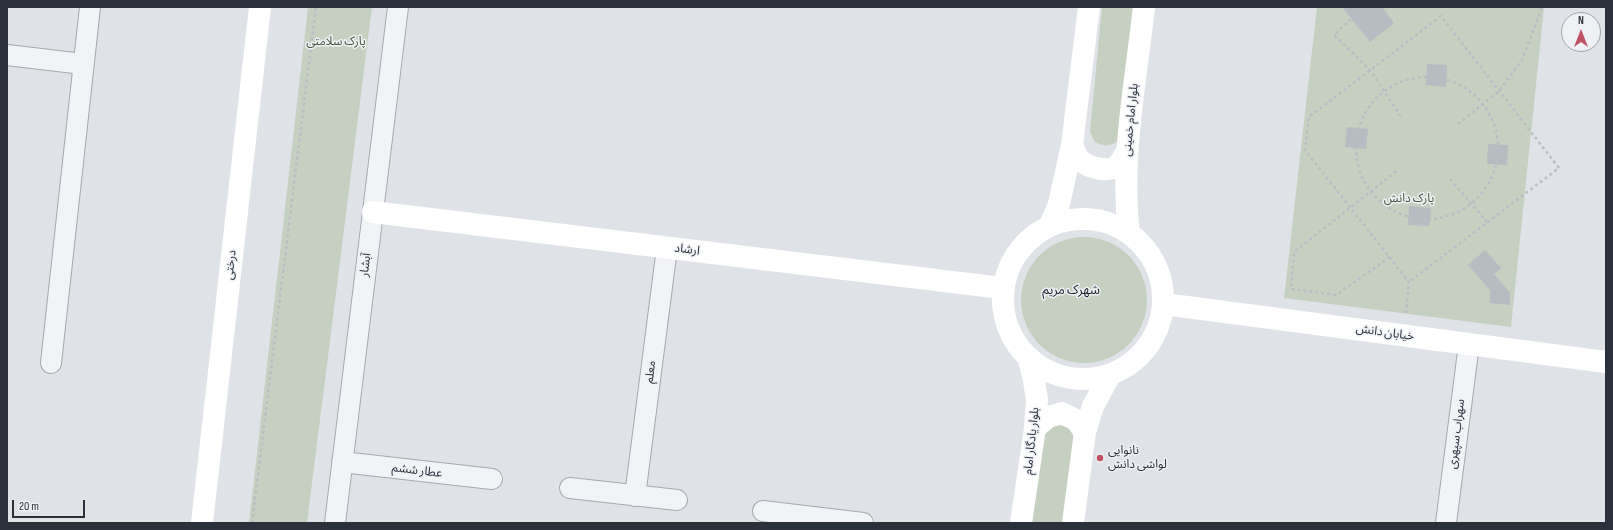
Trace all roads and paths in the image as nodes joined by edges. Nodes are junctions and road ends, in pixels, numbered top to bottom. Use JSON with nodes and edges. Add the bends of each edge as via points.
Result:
{"nodes":[{"id":1,"x":90,"y":7,"type":"edge"},
{"id":2,"x":260,"y":7,"type":"edge"},
{"id":3,"x":316,"y":7,"type":"edge"},
{"id":4,"x":398,"y":7,"type":"edge"},
{"id":5,"x":1089,"y":7,"type":"edge"},
{"id":6,"x":1144,"y":7,"type":"edge"},
{"id":7,"x":1542,"y":7,"type":"edge"},
{"id":8,"x":1352,"y":18,"type":"dead end"},
{"id":9,"x":7,"y":55,"type":"edge"},
{"id":10,"x":83,"y":64,"type":"junction"},
{"id":11,"x":1370,"y":70,"type":"junction"},
{"id":12,"x":1383,"y":90,"type":"junction"},
{"id":13,"x":1499,"y":91,"type":"junction"},
{"id":14,"x":1483,"y":103,"type":"junction"},
{"id":15,"x":1402,"y":118,"type":"dead end"},
{"id":16,"x":1458,"y":124,"type":"dead end"},
{"id":17,"x":1072,"y":145,"type":"junction"},
{"id":18,"x":1127,"y":151,"type":"junction"},
{"id":19,"x":1398,"y":170,"type":"dead end"},
{"id":20,"x":1450,"y":179,"type":"dead end"},
{"id":21,"x":1370,"y":192,"type":"junction"},
{"id":22,"x":1471,"y":204,"type":"junction"},
{"id":23,"x":1350,"y":207,"type":"junction"},
{"id":24,"x":372,"y":212,"type":"junction"},
{"id":25,"x":1487,"y":222,"type":"junction"},
{"id":26,"x":1050,"y":225,"type":"junction"},
{"id":27,"x":1129,"y":233,"type":"junction"},
{"id":28,"x":667,"y":248,"type":"junction"},
{"id":29,"x":1390,"y":257,"type":"junction"},
{"id":30,"x":1409,"y":282,"type":"junction"},
{"id":31,"x":1002,"y":288,"type":"junction"},
{"id":32,"x":1164,"y":304,"type":"junction"},
{"id":33,"x":1403,"y":336,"type":"junction"},
{"id":34,"x":1469,"y":344,"type":"junction"},
{"id":35,"x":1029,"y":359,"type":"junction"},
{"id":36,"x":1606,"y":362,"type":"edge"},
{"id":37,"x":51,"y":363,"type":"dead end"},
{"id":38,"x":1110,"y":375,"type":"junction"},
{"id":39,"x":1035,"y":428,"type":"junction"},
{"id":40,"x":1085,"y":432,"type":"junction"},
{"id":41,"x":342,"y":462,"type":"junction"},
{"id":42,"x":492,"y":479,"type":"dead end"},
{"id":43,"x":570,"y":488,"type":"dead end"},
{"id":44,"x":635,"y":496,"type":"junction"},
{"id":45,"x":677,"y":500,"type":"dead end"},
{"id":46,"x":763,"y":510,"type":"dead end"},
{"id":47,"x":202,"y":523,"type":"edge"},
{"id":48,"x":252,"y":523,"type":"edge"},
{"id":49,"x":335,"y":523,"type":"edge"},
{"id":50,"x":863,"y":523,"type":"edge"},
{"id":51,"x":1021,"y":523,"type":"edge"},
{"id":52,"x":1073,"y":523,"type":"edge"},
{"id":53,"x":1446,"y":523,"type":"edge"}],
"edges":[{"from":1,"to":10,"type":"street"},
{"from":2,"to":47,"type":"street","name":"درختی"},
{"from":3,"to":48,"type":"path"},
{"from":4,"to":24,"type":"street","name":"آبشار"},
{"from":5,"to":17,"type":"street"},
{"from":6,"to":18,"type":"street","name":"بلوار امام خمینی"},
{"from":7,"to":13,"type":"path","via":[[1522,60]]},
{"from":8,"to":11,"type":"path","via":[[1334,35]]},
{"from":9,"to":10,"type":"street"},
{"from":10,"to":37,"type":"street"},
{"from":11,"to":12,"type":"path"},
{"from":11,"to":13,"type":"path","via":[[1441,16]]},
{"from":11,"to":23,"type":"path","via":[[1309,117],[1305,150]]},
{"from":12,"to":14,"type":"path","via":[[1403,80],[1426,76],[1447,79],[1467,88]]},
{"from":12,"to":15,"type":"path"},
{"from":12,"to":21,"type":"path","via":[[1367,107],[1357,128],[1355,148],[1359,171]]},
{"from":13,"to":14,"type":"path"},
{"from":13,"to":25,"type":"path","via":[[1559,168]]},
{"from":14,"to":16,"type":"path"},
{"from":14,"to":22,"type":"path","via":[[1494,123],[1498,144],[1496,165],[1487,186]]},
{"from":17,"to":18,"type":"street","via":[[1079,159],[1099,169],[1112,169],[1119,165]]},
{"from":17,"to":26,"type":"street","via":[[1059,204]]},
{"from":18,"to":27,"type":"street","name":"بلوار امام خمینی","via":[[1126,206]]},
{"from":19,"to":21,"type":"path"},
{"from":20,"to":22,"type":"path"},
{"from":21,"to":22,"type":"path","via":[[1387,207],[1408,217],[1430,219],[1452,214]]},
{"from":21,"to":23,"type":"path"},
{"from":22,"to":25,"type":"path"},
{"from":23,"to":29,"type":"path"},
{"from":23,"to":29,"type":"path","via":[[1294,252],[1291,289],[1336,294]]},
{"from":24,"to":28,"type":"street","name":"ارشاد"},
{"from":24,"to":41,"type":"street","name":"آبشار"},
{"from":25,"to":30,"type":"path"},
{"from":26,"to":27,"type":"street","via":[[1077,218],[1090,218],[1104,221]]},
{"from":26,"to":31,"type":"street","via":[[1027,241],[1010,262]]},
{"from":27,"to":32,"type":"street","via":[[1149,252],[1155,264],[1161,277]]},
{"from":28,"to":31,"type":"street","name":"ارشاد"},
{"from":28,"to":44,"type":"street","name":"معلم"},
{"from":29,"to":30,"type":"path"},
{"from":30,"to":33,"type":"path"},
{"from":31,"to":35,"type":"street","via":[[1003,315],[1013,340]]},
{"from":32,"to":33,"type":"street","name":"خیابان دانش"},
{"from":32,"to":38,"type":"street","via":[[1158,330],[1144,352],[1124,368]]},
{"from":33,"to":34,"type":"street","name":"خیابان دانش"},
{"from":34,"to":36,"type":"street","name":"خیابان دانش"},
{"from":34,"to":53,"type":"street","name":"سهراب سپهری"},
{"from":35,"to":38,"type":"street","via":[[1050,373],[1075,379],[1092,380]]},
{"from":35,"to":39,"type":"street","name":"بلوار یادگار امام","via":[[1037,400]]},
{"from":38,"to":40,"type":"street","via":[[1093,406]]},
{"from":39,"to":40,"type":"street","via":[[1048,417],[1062,413],[1076,420]]},
{"from":39,"to":51,"type":"street","name":"بلوار یادگار امام"},
{"from":40,"to":52,"type":"street"},
{"from":41,"to":42,"type":"street","name":"عطار ششم"},
{"from":41,"to":49,"type":"street","name":"آبشار"},
{"from":43,"to":44,"type":"street"},
{"from":44,"to":45,"type":"street"},
{"from":46,"to":50,"type":"street"}]}
